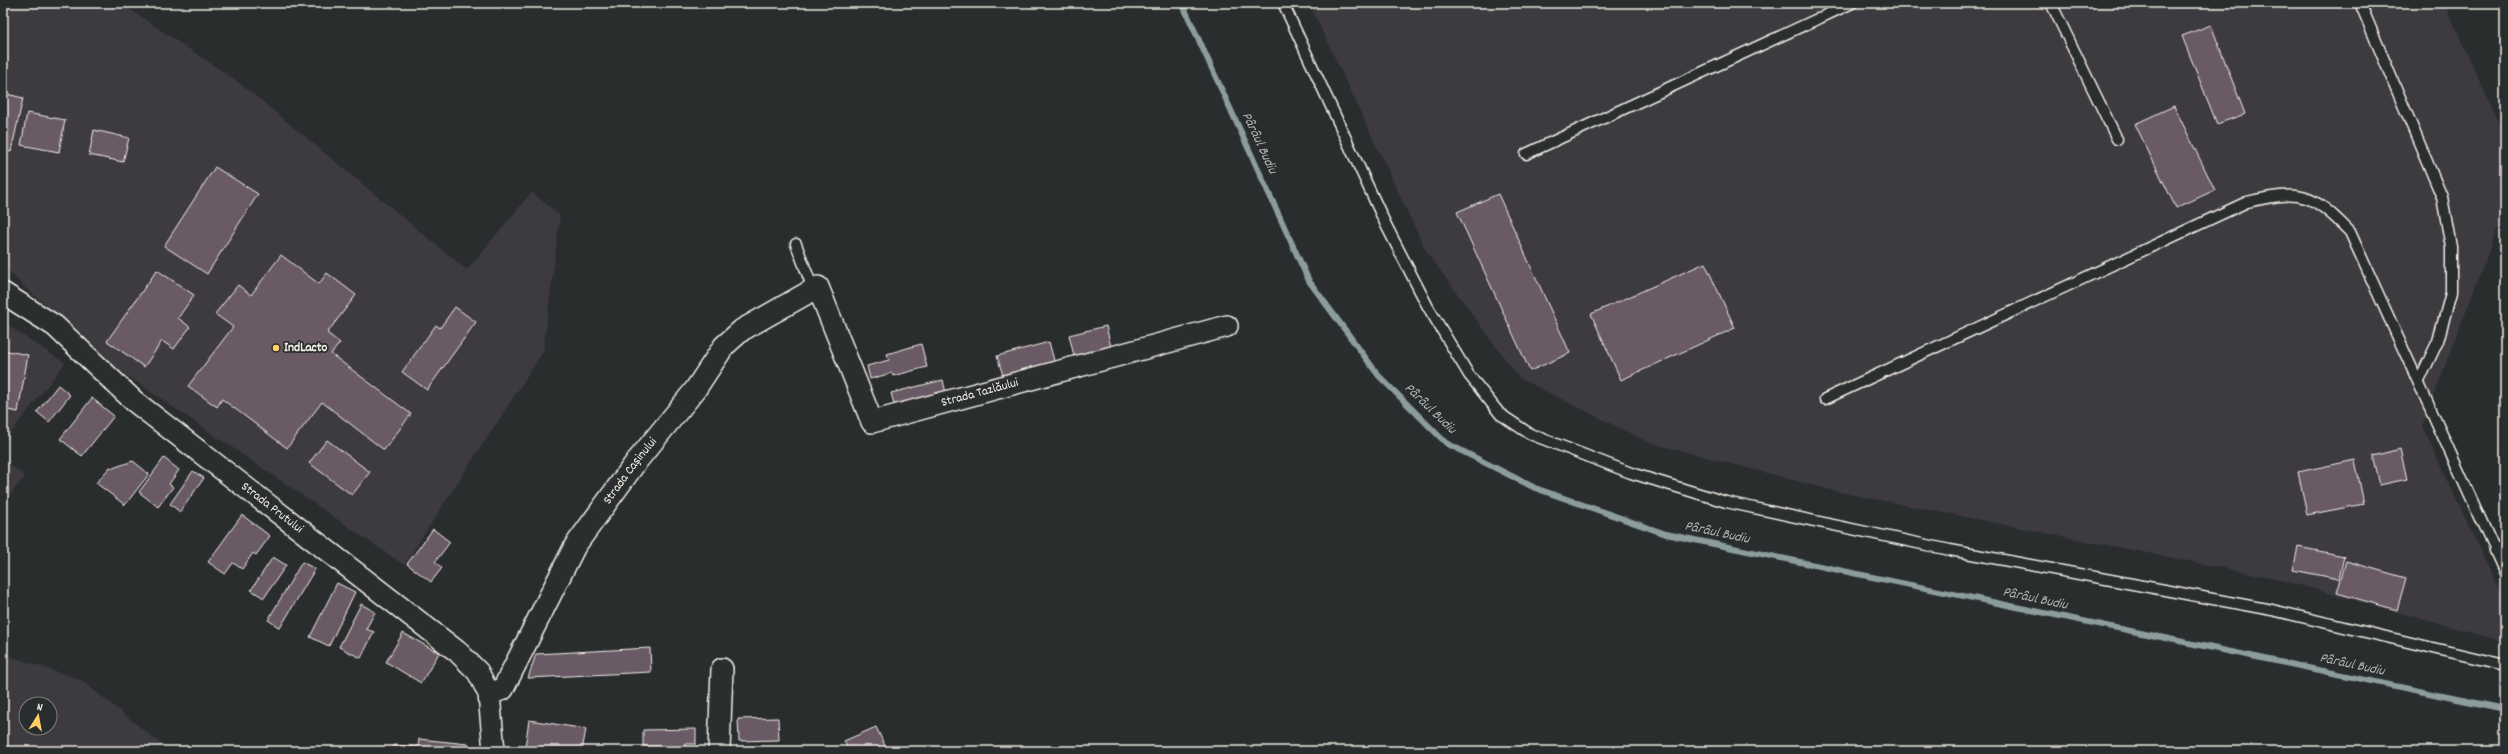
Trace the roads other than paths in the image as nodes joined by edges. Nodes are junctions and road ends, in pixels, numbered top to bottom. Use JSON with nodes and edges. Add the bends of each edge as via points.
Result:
{"nodes":[{"id":1,"x":1283,"y":3,"type":"edge"},
{"id":2,"x":1852,"y":3,"type":"edge"},
{"id":3,"x":2051,"y":3,"type":"edge"},
{"id":4,"x":2360,"y":3,"type":"edge"},
{"id":5,"x":2117,"y":139,"type":"dead end"},
{"id":6,"x":1526,"y":154,"type":"dead end"},
{"id":7,"x":796,"y":244,"type":"dead end"},
{"id":8,"x":816,"y":288,"type":"junction"},
{"id":9,"x":3,"y":292,"type":"edge"},
{"id":10,"x":1227,"y":326,"type":"dead end"},
{"id":11,"x":2419,"y":381,"type":"junction"},
{"id":12,"x":1825,"y":399,"type":"dead end"},
{"id":13,"x":2505,"y":546,"type":"edge"},
{"id":14,"x":2494,"y":551,"type":"junction"},
{"id":15,"x":2505,"y":573,"type":"edge"},
{"id":16,"x":2505,"y":665,"type":"edge"},
{"id":17,"x":722,"y":669,"type":"dead end"},
{"id":18,"x":489,"y":694,"type":"junction"},
{"id":19,"x":494,"y":751,"type":"edge"},
{"id":20,"x":719,"y":751,"type":"edge"}],
"edges":[{"from":1,"to":16,"type":"lane","via":[[1386,225],[1428,307],[1469,375],[1500,414],[1530,434],[1631,473],[1726,502],[1950,550],[2272,610]]},
{"from":2,"to":6,"type":"lane"},
{"from":3,"to":5,"type":"lane"},
{"from":4,"to":11,"type":"lane","via":[[2440,190],[2449,234],[2451,293],[2438,341]]},
{"from":7,"to":8,"type":"lane"},
{"from":8,"to":10,"type":"street","name":"Strada Tazlăului","via":[[872,422]]},
{"from":8,"to":18,"type":"street","name":"Strada Cașinului","via":[[742,330],[724,346],[695,390],[636,462],[575,546],[503,689]]},
{"from":9,"to":18,"type":"street","name":"Strada Prutului","via":[[55,326],[134,401],[458,652],[478,672]]},
{"from":11,"to":12,"type":"lane","via":[[2350,232],[2318,202],[2283,194],[2247,202]]},
{"from":11,"to":14,"type":"lane"},
{"from":13,"to":14,"type":"lane"},
{"from":14,"to":15,"type":"lane"},
{"from":17,"to":20,"type":"street"},
{"from":18,"to":19,"type":"street","name":"Strada Prutului"}]}
